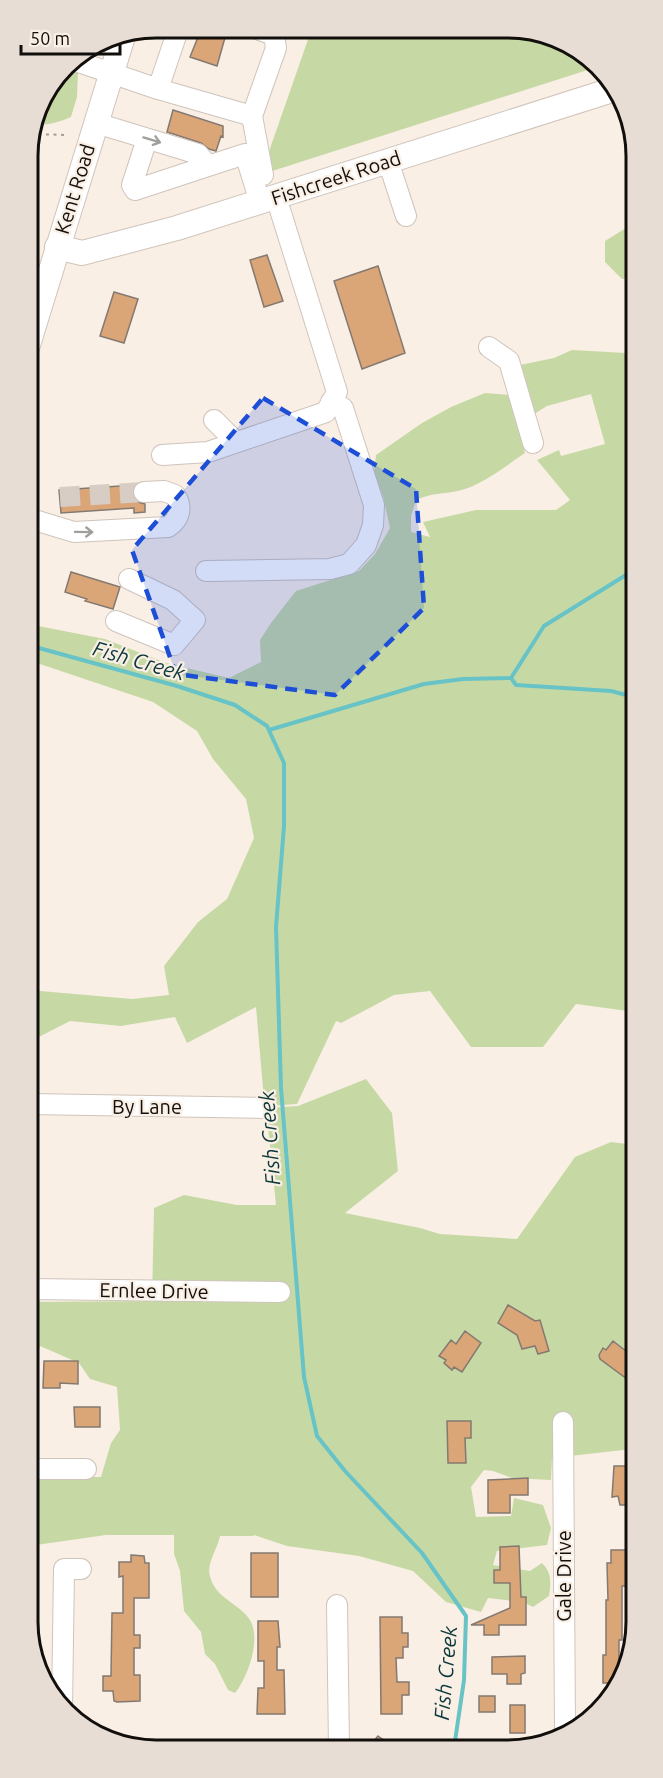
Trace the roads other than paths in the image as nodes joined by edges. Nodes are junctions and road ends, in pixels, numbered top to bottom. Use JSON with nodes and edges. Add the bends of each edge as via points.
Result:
{"nodes":[{"id":1,"x":175,"y":38,"type":"edge"},
{"id":2,"x":274,"y":38,"type":"edge"},
{"id":3,"x":121,"y":43,"type":"edge"},
{"id":4,"x":82,"y":63,"type":"edge"},
{"id":5,"x":111,"y":73,"type":"junction"},
{"id":6,"x":158,"y":89,"type":"junction"},
{"id":7,"x":607,"y":92,"type":"edge"},
{"id":8,"x":252,"y":116,"type":"junction"},
{"id":9,"x":96,"y":123,"type":"junction"},
{"id":10,"x":147,"y":139,"type":"junction"},
{"id":11,"x":388,"y":161,"type":"junction"},
{"id":12,"x":208,"y":166,"type":"junction"},
{"id":13,"x":268,"y":199,"type":"junction"},
{"id":14,"x":406,"y":216,"type":"dead end"},
{"id":15,"x":57,"y":248,"type":"junction"},
{"id":16,"x":38,"y":312,"type":"edge"},
{"id":17,"x":489,"y":347,"type":"dead end"},
{"id":18,"x":331,"y":402,"type":"junction"},
{"id":19,"x":214,"y":420,"type":"dead end"},
{"id":20,"x":236,"y":442,"type":"junction"},
{"id":21,"x":533,"y":443,"type":"dead end"},
{"id":22,"x":162,"y":455,"type":"dead end"},
{"id":23,"x":144,"y":492,"type":"tunnel mouth"},
{"id":24,"x":38,"y":521,"type":"edge"},
{"id":25,"x":206,"y":571,"type":"dead end"},
{"id":26,"x":129,"y":579,"type":"dead end"},
{"id":27,"x":116,"y":621,"type":"dead end"},
{"id":28,"x":38,"y":1104,"type":"edge"},
{"id":29,"x":266,"y":1108,"type":"dead end"},
{"id":30,"x":38,"y":1289,"type":"edge"},
{"id":31,"x":280,"y":1292,"type":"dead end"},
{"id":32,"x":563,"y":1422,"type":"dead end"},
{"id":33,"x":38,"y":1469,"type":"edge"},
{"id":34,"x":86,"y":1469,"type":"dead end"},
{"id":35,"x":81,"y":1569,"type":"dead end"},
{"id":36,"x":338,"y":1605,"type":"dead end"},
{"id":37,"x":62,"y":1694,"type":"edge"},
{"id":38,"x":565,"y":1726,"type":"edge"},
{"id":39,"x":339,"y":1740,"type":"edge"}],
"edges":[{"from":1,"to":6,"type":"street"},
{"from":2,"to":8,"type":"street","via":[[276,48]]},
{"from":3,"to":5,"type":"main road","name":"Kent Road"},
{"from":4,"to":5,"type":"street"},
{"from":5,"to":6,"type":"street"},
{"from":5,"to":9,"type":"main road","name":"Kent Road"},
{"from":6,"to":8,"type":"street"},
{"from":7,"to":11,"type":"main road","name":"Fishcreek Road"},
{"from":8,"to":13,"type":"street"},
{"from":9,"to":10,"type":"street"},
{"from":9,"to":15,"type":"main road","name":"Kent Road"},
{"from":10,"to":12,"type":"street","one_way":true,"via":[[198,154]]},
{"from":10,"to":12,"type":"street","via":[[132,185],[135,190]]},
{"from":11,"to":13,"type":"main road","name":"Fishcreek Road"},
{"from":11,"to":14,"type":"street"},
{"from":12,"to":13,"type":"street","via":[[245,154]]},
{"from":13,"to":15,"type":"main road","name":"Fishcreek Road","via":[[82,254]]},
{"from":13,"to":18,"type":"street","via":[[337,392]]},
{"from":15,"to":16,"type":"main road","name":"Kent Road"},
{"from":17,"to":21,"type":"street","via":[[509,361]]},
{"from":18,"to":20,"type":"street","via":[[326,411]]},
{"from":18,"to":25,"type":"street","via":[[343,408],[374,505],[366,545],[349,564],[330,569]]},
{"from":19,"to":20,"type":"street"},
{"from":20,"to":22,"type":"street","via":[[208,452]]},
{"from":24,"to":23,"type":"street","one_way":true,"via":[[74,532],[168,527],[174,523],[180,507],[175,495]]},
{"from":26,"to":27,"type":"street","via":[[173,600],[195,620],[174,645]]},
{"from":28,"to":29,"type":"street","name":"By Lane"},
{"from":30,"to":31,"type":"street","name":"Ernlee Drive"},
{"from":32,"to":38,"type":"street","name":"Gale Drive"},
{"from":33,"to":34,"type":"street"},
{"from":35,"to":37,"type":"street","via":[[64,1569]]},
{"from":36,"to":39,"type":"street"}]}
